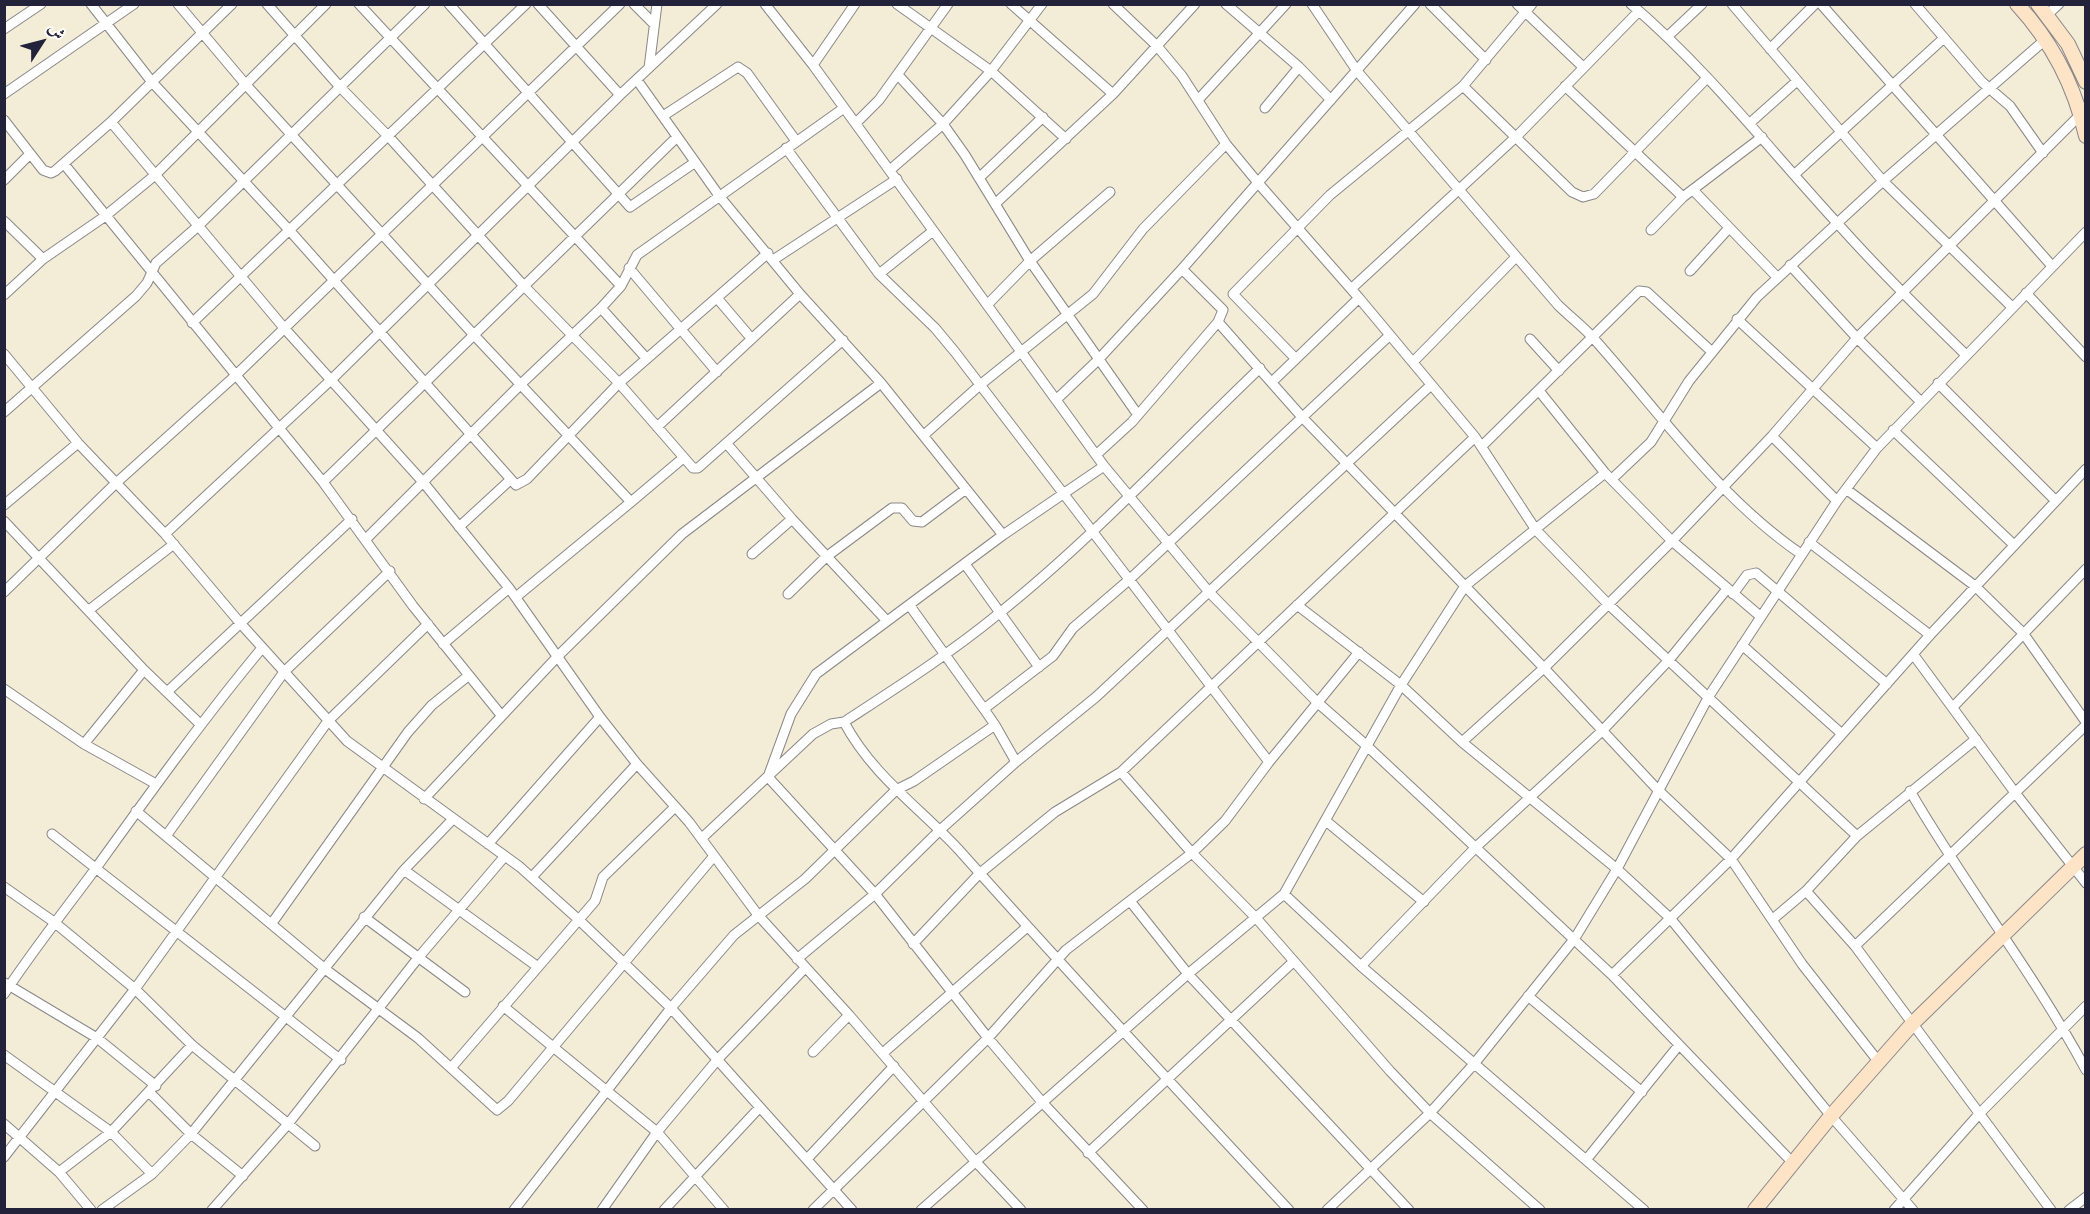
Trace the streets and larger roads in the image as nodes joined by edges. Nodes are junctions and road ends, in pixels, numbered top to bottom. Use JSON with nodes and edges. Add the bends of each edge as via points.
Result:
{"nodes":[{"id":1,"x":41,"y":4,"type":"edge"},
{"id":2,"x":91,"y":4,"type":"edge"},
{"id":3,"x":135,"y":4,"type":"edge"},
{"id":4,"x":178,"y":4,"type":"edge"},
{"id":5,"x":232,"y":4,"type":"edge"},
{"id":6,"x":267,"y":4,"type":"edge"},
{"id":7,"x":326,"y":4,"type":"edge"},
{"id":8,"x":359,"y":4,"type":"edge"},
{"id":9,"x":425,"y":4,"type":"edge"},
{"id":10,"x":449,"y":4,"type":"edge"},
{"id":11,"x":526,"y":4,"type":"edge"},
{"id":12,"x":538,"y":4,"type":"edge"},
{"id":13,"x":620,"y":4,"type":"edge"},
{"id":14,"x":634,"y":4,"type":"edge"},
{"id":15,"x":657,"y":4,"type":"edge"},
{"id":16,"x":765,"y":4,"type":"edge"},
{"id":17,"x":855,"y":4,"type":"edge"},
{"id":18,"x":897,"y":4,"type":"edge"},
{"id":19,"x":948,"y":4,"type":"edge"},
{"id":20,"x":1011,"y":4,"type":"edge"},
{"id":21,"x":1042,"y":4,"type":"edge"},
{"id":22,"x":1113,"y":4,"type":"edge"},
{"id":23,"x":1195,"y":4,"type":"edge"},
{"id":24,"x":1226,"y":4,"type":"edge"},
{"id":25,"x":1286,"y":4,"type":"edge"},
{"id":26,"x":1312,"y":4,"type":"edge"},
{"id":27,"x":1415,"y":4,"type":"edge"},
{"id":28,"x":1430,"y":4,"type":"edge"},
{"id":29,"x":1517,"y":4,"type":"edge"},
{"id":30,"x":1532,"y":4,"type":"edge"},
{"id":31,"x":1702,"y":4,"type":"edge"},
{"id":32,"x":1732,"y":4,"type":"edge"},
{"id":33,"x":1815,"y":4,"type":"edge"},
{"id":34,"x":1821,"y":4,"type":"edge"},
{"id":35,"x":1915,"y":4,"type":"edge"},
{"id":36,"x":2018,"y":4,"type":"edge"},
{"id":37,"x":2059,"y":4,"type":"edge"},
{"id":38,"x":716,"y":5,"type":"edge"},
{"id":39,"x":1635,"y":8,"type":"edge"},
{"id":40,"x":2042,"y":10,"type":"edge"},
{"id":41,"x":1526,"y":12,"type":"junction"},
{"id":42,"x":1030,"y":20,"type":"junction"},
{"id":43,"x":654,"y":24,"type":"junction"},
{"id":44,"x":105,"y":25,"type":"junction"},
{"id":45,"x":4,"y":29,"type":"edge"},
{"id":46,"x":931,"y":30,"type":"junction"},
{"id":47,"x":1260,"y":33,"type":"junction"},
{"id":48,"x":203,"y":35,"type":"junction"},
{"id":49,"x":294,"y":37,"type":"junction"},
{"id":50,"x":1667,"y":37,"type":"junction"},
{"id":51,"x":390,"y":38,"type":"junction"},
{"id":52,"x":1944,"y":38,"type":"junction"},
{"id":53,"x":2046,"y":39,"type":"junction"},
{"id":54,"x":484,"y":43,"type":"junction"},
{"id":55,"x":1157,"y":45,"type":"junction"},
{"id":56,"x":577,"y":47,"type":"junction"},
{"id":57,"x":1770,"y":49,"type":"junction"},
{"id":58,"x":1486,"y":60,"type":"junction"},
{"id":59,"x":813,"y":65,"type":"junction"},
{"id":60,"x":1582,"y":66,"type":"junction"},
{"id":61,"x":649,"y":68,"type":"junction"},
{"id":62,"x":1299,"y":68,"type":"junction"},
{"id":63,"x":991,"y":71,"type":"junction"},
{"id":64,"x":1357,"y":71,"type":"junction"},
{"id":65,"x":898,"y":75,"type":"junction"},
{"id":66,"x":2084,"y":76,"type":"edge"},
{"id":67,"x":1707,"y":78,"type":"junction"},
{"id":68,"x":637,"y":80,"type":"junction"},
{"id":69,"x":1797,"y":81,"type":"junction"},
{"id":70,"x":152,"y":82,"type":"junction"},
{"id":71,"x":247,"y":86,"type":"junction"},
{"id":72,"x":1463,"y":86,"type":"junction"},
{"id":73,"x":1565,"y":86,"type":"junction"},
{"id":74,"x":1894,"y":86,"type":"junction"},
{"id":75,"x":340,"y":87,"type":"junction"},
{"id":76,"x":1989,"y":89,"type":"junction"},
{"id":77,"x":436,"y":90,"type":"junction"},
{"id":78,"x":528,"y":92,"type":"junction"},
{"id":79,"x":4,"y":93,"type":"edge"},
{"id":80,"x":1113,"y":94,"type":"junction"},
{"id":81,"x":620,"y":95,"type":"junction"},
{"id":82,"x":1198,"y":100,"type":"junction"},
{"id":83,"x":1332,"y":100,"type":"junction"},
{"id":84,"x":844,"y":108,"type":"junction"},
{"id":85,"x":1265,"y":108,"type":"dead end"},
{"id":86,"x":2081,"y":114,"type":"junction"},
{"id":87,"x":663,"y":116,"type":"junction"},
{"id":88,"x":1043,"y":117,"type":"junction"},
{"id":89,"x":4,"y":120,"type":"edge"},
{"id":90,"x":111,"y":122,"type":"junction"},
{"id":91,"x":856,"y":123,"type":"junction"},
{"id":92,"x":1750,"y":123,"type":"junction"},
{"id":93,"x":943,"y":124,"type":"junction"},
{"id":94,"x":1407,"y":130,"type":"junction"},
{"id":95,"x":198,"y":132,"type":"junction"},
{"id":96,"x":1842,"y":132,"type":"junction"},
{"id":97,"x":291,"y":134,"type":"junction"},
{"id":98,"x":1516,"y":135,"type":"junction"},
{"id":99,"x":677,"y":136,"type":"junction"},
{"id":100,"x":1762,"y":136,"type":"junction"},
{"id":101,"x":1936,"y":136,"type":"junction"},
{"id":102,"x":2085,"y":136,"type":"edge"},
{"id":103,"x":389,"y":137,"type":"junction"},
{"id":104,"x":481,"y":139,"type":"junction"},
{"id":105,"x":1066,"y":139,"type":"junction"},
{"id":106,"x":796,"y":141,"type":"junction"},
{"id":107,"x":573,"y":142,"type":"junction"},
{"id":108,"x":1227,"y":144,"type":"junction"},
{"id":109,"x":786,"y":148,"type":"junction"},
{"id":110,"x":1635,"y":151,"type":"junction"},
{"id":111,"x":2043,"y":153,"type":"junction"},
{"id":112,"x":30,"y":154,"type":"junction"},
{"id":113,"x":694,"y":163,"type":"junction"},
{"id":114,"x":64,"y":165,"type":"junction"},
{"id":115,"x":890,"y":170,"type":"junction"},
{"id":116,"x":1795,"y":174,"type":"junction"},
{"id":117,"x":154,"y":176,"type":"junction"},
{"id":118,"x":979,"y":178,"type":"junction"},
{"id":119,"x":897,"y":179,"type":"junction"},
{"id":120,"x":4,"y":180,"type":"edge"},
{"id":121,"x":1883,"y":181,"type":"junction"},
{"id":122,"x":244,"y":182,"type":"junction"},
{"id":123,"x":1258,"y":184,"type":"junction"},
{"id":124,"x":433,"y":185,"type":"junction"},
{"id":125,"x":338,"y":186,"type":"junction"},
{"id":126,"x":528,"y":188,"type":"junction"},
{"id":127,"x":1458,"y":188,"type":"junction"},
{"id":128,"x":1693,"y":190,"type":"junction"},
{"id":129,"x":1110,"y":192,"type":"dead end"},
{"id":130,"x":618,"y":193,"type":"junction"},
{"id":131,"x":720,"y":197,"type":"junction"},
{"id":132,"x":1683,"y":197,"type":"junction"},
{"id":133,"x":1993,"y":201,"type":"junction"},
{"id":134,"x":995,"y":204,"type":"junction"},
{"id":135,"x":104,"y":217,"type":"junction"},
{"id":136,"x":837,"y":218,"type":"junction"},
{"id":137,"x":4,"y":221,"type":"edge"},
{"id":138,"x":1837,"y":224,"type":"junction"},
{"id":139,"x":197,"y":227,"type":"junction"},
{"id":140,"x":1296,"y":228,"type":"junction"},
{"id":141,"x":1729,"y":228,"type":"junction"},
{"id":142,"x":1651,"y":230,"type":"dead end"},
{"id":143,"x":290,"y":231,"type":"junction"},
{"id":144,"x":933,"y":231,"type":"junction"},
{"id":145,"x":2085,"y":232,"type":"edge"},
{"id":146,"x":382,"y":234,"type":"junction"},
{"id":147,"x":478,"y":236,"type":"junction"},
{"id":148,"x":574,"y":237,"type":"junction"},
{"id":149,"x":1949,"y":245,"type":"junction"},
{"id":150,"x":771,"y":257,"type":"junction"},
{"id":151,"x":1516,"y":257,"type":"junction"},
{"id":152,"x":43,"y":259,"type":"junction"},
{"id":153,"x":1030,"y":261,"type":"junction"},
{"id":154,"x":1790,"y":265,"type":"junction"},
{"id":155,"x":2052,"y":266,"type":"junction"},
{"id":156,"x":629,"y":268,"type":"junction"},
{"id":157,"x":1182,"y":269,"type":"junction"},
{"id":158,"x":1690,"y":271,"type":"dead end"},
{"id":159,"x":151,"y":272,"type":"junction"},
{"id":160,"x":879,"y":274,"type":"junction"},
{"id":161,"x":241,"y":277,"type":"junction"},
{"id":162,"x":1777,"y":277,"type":"junction"},
{"id":163,"x":334,"y":281,"type":"junction"},
{"id":164,"x":428,"y":285,"type":"junction"},
{"id":165,"x":524,"y":286,"type":"junction"},
{"id":166,"x":621,"y":286,"type":"junction"},
{"id":167,"x":1351,"y":289,"type":"junction"},
{"id":168,"x":2026,"y":293,"type":"junction"},
{"id":169,"x":800,"y":294,"type":"junction"},
{"id":170,"x":1233,"y":294,"type":"junction"},
{"id":171,"x":1903,"y":294,"type":"junction"},
{"id":172,"x":4,"y":295,"type":"edge"},
{"id":173,"x":717,"y":298,"type":"junction"},
{"id":174,"x":1359,"y":298,"type":"junction"},
{"id":175,"x":987,"y":304,"type":"junction"},
{"id":176,"x":2012,"y":307,"type":"junction"},
{"id":177,"x":601,"y":308,"type":"junction"},
{"id":178,"x":1222,"y":310,"type":"junction"},
{"id":179,"x":1069,"y":314,"type":"junction"},
{"id":180,"x":1737,"y":319,"type":"junction"},
{"id":181,"x":192,"y":322,"type":"junction"},
{"id":182,"x":1218,"y":322,"type":"junction"},
{"id":183,"x":285,"y":329,"type":"junction"},
{"id":184,"x":682,"y":329,"type":"junction"},
{"id":185,"x":381,"y":331,"type":"junction"},
{"id":186,"x":572,"y":334,"type":"junction"},
{"id":187,"x":1390,"y":334,"type":"junction"},
{"id":188,"x":474,"y":335,"type":"junction"},
{"id":189,"x":1593,"y":337,"type":"junction"},
{"id":190,"x":751,"y":338,"type":"junction"},
{"id":191,"x":1857,"y":338,"type":"junction"},
{"id":192,"x":1530,"y":339,"type":"dead end"},
{"id":193,"x":843,"y":340,"type":"junction"},
{"id":194,"x":1711,"y":351,"type":"junction"},
{"id":195,"x":1021,"y":352,"type":"junction"},
{"id":196,"x":4,"y":354,"type":"edge"},
{"id":197,"x":1966,"y":355,"type":"junction"},
{"id":198,"x":2085,"y":357,"type":"edge"},
{"id":199,"x":647,"y":358,"type":"junction"},
{"id":200,"x":1296,"y":359,"type":"junction"},
{"id":201,"x":1098,"y":360,"type":"junction"},
{"id":202,"x":1413,"y":362,"type":"junction"},
{"id":203,"x":1260,"y":368,"type":"junction"},
{"id":204,"x":1559,"y":371,"type":"junction"},
{"id":205,"x":717,"y":372,"type":"junction"},
{"id":206,"x":235,"y":376,"type":"junction"},
{"id":207,"x":332,"y":379,"type":"junction"},
{"id":208,"x":1272,"y":382,"type":"junction"},
{"id":209,"x":426,"y":383,"type":"junction"},
{"id":210,"x":619,"y":383,"type":"junction"},
{"id":211,"x":881,"y":383,"type":"junction"},
{"id":212,"x":1938,"y":383,"type":"junction"},
{"id":213,"x":520,"y":384,"type":"junction"},
{"id":214,"x":980,"y":385,"type":"junction"},
{"id":215,"x":1431,"y":385,"type":"junction"},
{"id":216,"x":33,"y":387,"type":"junction"},
{"id":217,"x":1812,"y":388,"type":"junction"},
{"id":218,"x":1540,"y":392,"type":"junction"},
{"id":219,"x":1057,"y":399,"type":"junction"},
{"id":220,"x":1920,"y":401,"type":"junction"},
{"id":221,"x":4,"y":412,"type":"edge"},
{"id":222,"x":1138,"y":415,"type":"junction"},
{"id":223,"x":1302,"y":417,"type":"junction"},
{"id":224,"x":1664,"y":421,"type":"junction"},
{"id":225,"x":279,"y":427,"type":"junction"},
{"id":226,"x":657,"y":427,"type":"junction"},
{"id":227,"x":378,"y":429,"type":"junction"},
{"id":228,"x":1893,"y":430,"type":"junction"},
{"id":229,"x":470,"y":434,"type":"junction"},
{"id":230,"x":567,"y":434,"type":"junction"},
{"id":231,"x":924,"y":435,"type":"junction"},
{"id":232,"x":1772,"y":436,"type":"junction"},
{"id":233,"x":1475,"y":437,"type":"junction"},
{"id":234,"x":78,"y":443,"type":"junction"},
{"id":235,"x":727,"y":444,"type":"junction"},
{"id":236,"x":1482,"y":446,"type":"junction"},
{"id":237,"x":1877,"y":448,"type":"junction"},
{"id":238,"x":1096,"y":455,"type":"junction"},
{"id":239,"x":682,"y":459,"type":"junction"},
{"id":240,"x":1348,"y":464,"type":"junction"},
{"id":241,"x":1104,"y":466,"type":"junction"},
{"id":242,"x":2085,"y":469,"type":"edge"},
{"id":243,"x":1608,"y":476,"type":"junction"},
{"id":244,"x":756,"y":478,"type":"junction"},
{"id":245,"x":509,"y":480,"type":"junction"},
{"id":246,"x":323,"y":482,"type":"junction"},
{"id":247,"x":423,"y":482,"type":"junction"},
{"id":248,"x":115,"y":484,"type":"junction"},
{"id":249,"x":966,"y":489,"type":"junction"},
{"id":250,"x":1722,"y":489,"type":"junction"},
{"id":251,"x":1846,"y":489,"type":"junction"},
{"id":252,"x":1064,"y":493,"type":"junction"},
{"id":253,"x":1128,"y":495,"type":"junction"},
{"id":254,"x":2055,"y":500,"type":"junction"},
{"id":255,"x":1837,"y":501,"type":"junction"},
{"id":256,"x":631,"y":502,"type":"junction"},
{"id":257,"x":4,"y":505,"type":"edge"},
{"id":258,"x":1394,"y":513,"type":"junction"},
{"id":259,"x":352,"y":519,"type":"junction"},
{"id":260,"x":792,"y":519,"type":"junction"},
{"id":261,"x":4,"y":521,"type":"edge"},
{"id":262,"x":459,"y":528,"type":"junction"},
{"id":263,"x":1092,"y":530,"type":"junction"},
{"id":264,"x":1536,"y":530,"type":"junction"},
{"id":265,"x":165,"y":534,"type":"junction"},
{"id":266,"x":1003,"y":535,"type":"junction"},
{"id":267,"x":367,"y":538,"type":"junction"},
{"id":268,"x":1672,"y":541,"type":"junction"},
{"id":269,"x":1809,"y":542,"type":"junction"},
{"id":270,"x":174,"y":544,"type":"junction"},
{"id":271,"x":1167,"y":545,"type":"junction"},
{"id":272,"x":2014,"y":545,"type":"junction"},
{"id":273,"x":752,"y":554,"type":"dead end"},
{"id":274,"x":1801,"y":554,"type":"junction"},
{"id":275,"x":39,"y":556,"type":"junction"},
{"id":276,"x":826,"y":557,"type":"junction"},
{"id":277,"x":964,"y":564,"type":"junction"},
{"id":278,"x":390,"y":572,"type":"junction"},
{"id":279,"x":2083,"y":576,"type":"edge"},
{"id":280,"x":1130,"y":579,"type":"junction"},
{"id":281,"x":1465,"y":586,"type":"junction"},
{"id":282,"x":1975,"y":586,"type":"junction"},
{"id":283,"x":509,"y":588,"type":"junction"},
{"id":284,"x":4,"y":592,"type":"edge"},
{"id":285,"x":1209,"y":592,"type":"junction"},
{"id":286,"x":1730,"y":592,"type":"junction"},
{"id":287,"x":1777,"y":592,"type":"junction"},
{"id":288,"x":788,"y":594,"type":"dead end"},
{"id":289,"x":516,"y":597,"type":"junction"},
{"id":290,"x":1608,"y":604,"type":"junction"},
{"id":291,"x":1297,"y":605,"type":"junction"},
{"id":292,"x":910,"y":606,"type":"junction"},
{"id":293,"x":89,"y":610,"type":"junction"},
{"id":294,"x":999,"y":614,"type":"junction"},
{"id":295,"x":1760,"y":616,"type":"junction"},
{"id":296,"x":887,"y":621,"type":"junction"},
{"id":297,"x":241,"y":624,"type":"junction"},
{"id":298,"x":428,"y":624,"type":"junction"},
{"id":299,"x":1168,"y":628,"type":"junction"},
{"id":300,"x":2023,"y":633,"type":"junction"},
{"id":301,"x":1930,"y":635,"type":"junction"},
{"id":302,"x":1257,"y":642,"type":"junction"},
{"id":303,"x":443,"y":644,"type":"junction"},
{"id":304,"x":1742,"y":645,"type":"junction"},
{"id":305,"x":262,"y":648,"type":"junction"},
{"id":306,"x":1359,"y":652,"type":"junction"},
{"id":307,"x":1913,"y":654,"type":"junction"},
{"id":308,"x":946,"y":655,"type":"junction"},
{"id":309,"x":558,"y":656,"type":"junction"},
{"id":310,"x":1669,"y":660,"type":"junction"},
{"id":311,"x":1039,"y":667,"type":"junction"},
{"id":312,"x":1544,"y":668,"type":"junction"},
{"id":313,"x":144,"y":670,"type":"junction"},
{"id":314,"x":284,"y":672,"type":"junction"},
{"id":315,"x":468,"y":676,"type":"junction"},
{"id":316,"x":1887,"y":684,"type":"junction"},
{"id":317,"x":1401,"y":685,"type":"junction"},
{"id":318,"x":1211,"y":687,"type":"junction"},
{"id":319,"x":4,"y":689,"type":"edge"},
{"id":320,"x":167,"y":692,"type":"junction"},
{"id":321,"x":1709,"y":696,"type":"junction"},
{"id":322,"x":1317,"y":702,"type":"junction"},
{"id":323,"x":1953,"y":707,"type":"junction"},
{"id":324,"x":984,"y":709,"type":"junction"},
{"id":325,"x":501,"y":715,"type":"junction"},
{"id":326,"x":600,"y":717,"type":"junction"},
{"id":327,"x":328,"y":721,"type":"junction"},
{"id":328,"x":844,"y":722,"type":"junction"},
{"id":329,"x":200,"y":723,"type":"junction"},
{"id":330,"x":2085,"y":724,"type":"edge"},
{"id":331,"x":995,"y":725,"type":"junction"},
{"id":332,"x":1602,"y":731,"type":"junction"},
{"id":333,"x":1842,"y":734,"type":"junction"},
{"id":334,"x":1976,"y":739,"type":"junction"},
{"id":335,"x":1462,"y":742,"type":"junction"},
{"id":336,"x":84,"y":744,"type":"junction"},
{"id":337,"x":1367,"y":746,"type":"junction"},
{"id":338,"x":1016,"y":762,"type":"junction"},
{"id":339,"x":1269,"y":762,"type":"junction"},
{"id":340,"x":637,"y":764,"type":"junction"},
{"id":341,"x":381,"y":768,"type":"junction"},
{"id":342,"x":1121,"y":772,"type":"junction"},
{"id":343,"x":768,"y":777,"type":"junction"},
{"id":344,"x":1799,"y":782,"type":"junction"},
{"id":345,"x":156,"y":784,"type":"junction"},
{"id":346,"x":1657,"y":789,"type":"junction"},
{"id":347,"x":896,"y":790,"type":"junction"},
{"id":348,"x":1910,"y":791,"type":"junction"},
{"id":349,"x":2016,"y":794,"type":"junction"},
{"id":350,"x":1529,"y":796,"type":"junction"},
{"id":351,"x":424,"y":799,"type":"junction"},
{"id":352,"x":675,"y":807,"type":"junction"},
{"id":353,"x":136,"y":811,"type":"junction"},
{"id":354,"x":453,"y":819,"type":"junction"},
{"id":355,"x":1326,"y":821,"type":"junction"},
{"id":356,"x":940,"y":830,"type":"junction"},
{"id":357,"x":52,"y":834,"type":"dead end"},
{"id":358,"x":166,"y":836,"type":"junction"},
{"id":359,"x":1857,"y":836,"type":"junction"},
{"id":360,"x":702,"y":838,"type":"junction"},
{"id":361,"x":488,"y":844,"type":"junction"},
{"id":362,"x":1476,"y":847,"type":"junction"},
{"id":363,"x":836,"y":849,"type":"junction"},
{"id":364,"x":1192,"y":853,"type":"junction"},
{"id":365,"x":2085,"y":854,"type":"edge"},
{"id":366,"x":505,"y":856,"type":"junction"},
{"id":367,"x":714,"y":856,"type":"junction"},
{"id":368,"x":1948,"y":856,"type":"junction"},
{"id":369,"x":1731,"y":859,"type":"junction"},
{"id":370,"x":2072,"y":868,"type":"junction"},
{"id":371,"x":1617,"y":869,"type":"junction"},
{"id":372,"x":95,"y":870,"type":"junction"},
{"id":373,"x":404,"y":870,"type":"junction"},
{"id":374,"x":980,"y":874,"type":"junction"},
{"id":375,"x":214,"y":876,"type":"junction"},
{"id":376,"x":532,"y":877,"type":"junction"},
{"id":377,"x":2085,"y":883,"type":"edge"},
{"id":378,"x":4,"y":887,"type":"edge"},
{"id":379,"x":1806,"y":891,"type":"junction"},
{"id":380,"x":875,"y":894,"type":"junction"},
{"id":381,"x":1284,"y":894,"type":"junction"},
{"id":382,"x":1130,"y":901,"type":"junction"},
{"id":383,"x":1424,"y":902,"type":"junction"},
{"id":384,"x":459,"y":910,"type":"junction"},
{"id":385,"x":758,"y":915,"type":"junction"},
{"id":386,"x":364,"y":917,"type":"junction"},
{"id":387,"x":1670,"y":918,"type":"junction"},
{"id":388,"x":1257,"y":919,"type":"junction"},
{"id":389,"x":1773,"y":919,"type":"junction"},
{"id":390,"x":579,"y":920,"type":"junction"},
{"id":391,"x":54,"y":922,"type":"junction"},
{"id":392,"x":272,"y":923,"type":"junction"},
{"id":393,"x":1027,"y":927,"type":"junction"},
{"id":394,"x":176,"y":932,"type":"junction"},
{"id":395,"x":2000,"y":935,"type":"junction"},
{"id":396,"x":1575,"y":938,"type":"junction"},
{"id":397,"x":913,"y":944,"type":"junction"},
{"id":398,"x":1855,"y":946,"type":"junction"},
{"id":399,"x":418,"y":958,"type":"junction"},
{"id":400,"x":797,"y":959,"type":"junction"},
{"id":401,"x":1057,"y":960,"type":"junction"},
{"id":402,"x":626,"y":963,"type":"junction"},
{"id":403,"x":1292,"y":963,"type":"junction"},
{"id":404,"x":1361,"y":966,"type":"junction"},
{"id":405,"x":538,"y":967,"type":"junction"},
{"id":406,"x":805,"y":968,"type":"junction"},
{"id":407,"x":325,"y":969,"type":"junction"},
{"id":408,"x":1188,"y":974,"type":"junction"},
{"id":409,"x":1612,"y":975,"type":"junction"},
{"id":410,"x":6,"y":988,"type":"edge"},
{"id":411,"x":135,"y":989,"type":"junction"},
{"id":412,"x":465,"y":992,"type":"dead end"},
{"id":413,"x":952,"y":993,"type":"junction"},
{"id":414,"x":1528,"y":996,"type":"junction"},
{"id":415,"x":503,"y":1006,"type":"junction"},
{"id":416,"x":2085,"y":1006,"type":"edge"},
{"id":417,"x":671,"y":1008,"type":"junction"},
{"id":418,"x":380,"y":1010,"type":"junction"},
{"id":419,"x":849,"y":1015,"type":"junction"},
{"id":420,"x":288,"y":1017,"type":"junction"},
{"id":421,"x":1232,"y":1020,"type":"junction"},
{"id":422,"x":1913,"y":1023,"type":"junction"},
{"id":423,"x":2064,"y":1027,"type":"junction"},
{"id":424,"x":1122,"y":1032,"type":"junction"},
{"id":425,"x":97,"y":1038,"type":"junction"},
{"id":426,"x":988,"y":1038,"type":"junction"},
{"id":427,"x":192,"y":1045,"type":"junction"},
{"id":428,"x":1680,"y":1045,"type":"junction"},
{"id":429,"x":552,"y":1046,"type":"junction"},
{"id":430,"x":813,"y":1052,"type":"dead end"},
{"id":431,"x":883,"y":1053,"type":"junction"},
{"id":432,"x":4,"y":1055,"type":"edge"},
{"id":433,"x":718,"y":1059,"type":"junction"},
{"id":434,"x":341,"y":1060,"type":"junction"},
{"id":435,"x":1878,"y":1061,"type":"junction"},
{"id":436,"x":1474,"y":1064,"type":"junction"},
{"id":437,"x":894,"y":1066,"type":"junction"},
{"id":438,"x":452,"y":1068,"type":"junction"},
{"id":439,"x":2085,"y":1070,"type":"edge"},
{"id":440,"x":1167,"y":1079,"type":"junction"},
{"id":441,"x":234,"y":1082,"type":"junction"},
{"id":442,"x":606,"y":1089,"type":"junction"},
{"id":443,"x":54,"y":1090,"type":"junction"},
{"id":444,"x":153,"y":1090,"type":"junction"},
{"id":445,"x":1642,"y":1092,"type":"junction"},
{"id":446,"x":923,"y":1100,"type":"junction"},
{"id":447,"x":1042,"y":1102,"type":"junction"},
{"id":448,"x":760,"y":1107,"type":"junction"},
{"id":449,"x":1430,"y":1113,"type":"junction"},
{"id":450,"x":1980,"y":1113,"type":"junction"},
{"id":451,"x":1831,"y":1116,"type":"junction"},
{"id":452,"x":4,"y":1124,"type":"edge"},
{"id":453,"x":288,"y":1124,"type":"junction"},
{"id":454,"x":111,"y":1132,"type":"junction"},
{"id":455,"x":657,"y":1132,"type":"junction"},
{"id":456,"x":191,"y":1134,"type":"junction"},
{"id":457,"x":19,"y":1136,"type":"junction"},
{"id":458,"x":315,"y":1146,"type":"dead end"},
{"id":459,"x":1088,"y":1153,"type":"junction"},
{"id":460,"x":4,"y":1157,"type":"edge"},
{"id":461,"x":807,"y":1159,"type":"junction"},
{"id":462,"x":1586,"y":1160,"type":"junction"},
{"id":463,"x":975,"y":1161,"type":"junction"},
{"id":464,"x":1792,"y":1162,"type":"junction"},
{"id":465,"x":1371,"y":1171,"type":"junction"},
{"id":466,"x":58,"y":1172,"type":"junction"},
{"id":467,"x":152,"y":1174,"type":"junction"},
{"id":468,"x":696,"y":1175,"type":"junction"},
{"id":469,"x":243,"y":1176,"type":"junction"},
{"id":470,"x":834,"y":1190,"type":"junction"},
{"id":471,"x":2085,"y":1197,"type":"edge"},
{"id":472,"x":1904,"y":1199,"type":"junction"},
{"id":473,"x":91,"y":1209,"type":"edge"},
{"id":474,"x":102,"y":1209,"type":"edge"},
{"id":475,"x":212,"y":1209,"type":"edge"},
{"id":476,"x":513,"y":1209,"type":"edge"},
{"id":477,"x":602,"y":1209,"type":"edge"},
{"id":478,"x":663,"y":1209,"type":"edge"},
{"id":479,"x":724,"y":1209,"type":"edge"},
{"id":480,"x":813,"y":1209,"type":"edge"},
{"id":481,"x":852,"y":1209,"type":"edge"},
{"id":482,"x":921,"y":1209,"type":"edge"},
{"id":483,"x":1021,"y":1209,"type":"edge"},
{"id":484,"x":1143,"y":1209,"type":"edge"},
{"id":485,"x":1289,"y":1209,"type":"edge"},
{"id":486,"x":1327,"y":1209,"type":"edge"},
{"id":487,"x":1409,"y":1209,"type":"edge"},
{"id":488,"x":1540,"y":1209,"type":"edge"},
{"id":489,"x":1644,"y":1209,"type":"edge"},
{"id":490,"x":1755,"y":1209,"type":"edge"},
{"id":491,"x":1894,"y":1209,"type":"edge"},
{"id":492,"x":1913,"y":1209,"type":"edge"},
{"id":493,"x":2051,"y":1209,"type":"edge"},
{"id":494,"x":2069,"y":1209,"type":"edge"}],
"edges":[{"from":1,"to":45,"type":"street"},
{"from":2,"to":44,"type":"street"},
{"from":3,"to":44,"type":"street"},
{"from":4,"to":48,"type":"street"},
{"from":5,"to":48,"type":"street"},
{"from":6,"to":49,"type":"street"},
{"from":7,"to":49,"type":"street"},
{"from":8,"to":51,"type":"street"},
{"from":9,"to":51,"type":"street"},
{"from":10,"to":54,"type":"street"},
{"from":11,"to":54,"type":"street"},
{"from":12,"to":56,"type":"street"},
{"from":13,"to":56,"type":"street"},
{"from":14,"to":43,"type":"street"},
{"from":15,"to":43,"type":"street"},
{"from":16,"to":59,"type":"street"},
{"from":17,"to":59,"type":"street"},
{"from":18,"to":46,"type":"street"},
{"from":19,"to":46,"type":"street"},
{"from":20,"to":42,"type":"street"},
{"from":21,"to":42,"type":"street"},
{"from":22,"to":55,"type":"street"},
{"from":23,"to":55,"type":"street"},
{"from":24,"to":47,"type":"street"},
{"from":25,"to":47,"type":"street"},
{"from":26,"to":64,"type":"street"},
{"from":27,"to":64,"type":"street"},
{"from":28,"to":58,"type":"street"},
{"from":29,"to":41,"type":"street"},
{"from":30,"to":41,"type":"street"},
{"from":31,"to":50,"type":"street"},
{"from":32,"to":57,"type":"street"},
{"from":33,"to":57,"type":"street"},
{"from":34,"to":74,"type":"street"},
{"from":35,"to":52,"type":"street"},
{"from":36,"to":53,"type":"street"},
{"from":37,"to":40,"type":"street"},
{"from":38,"to":61,"type":"street"},
{"from":39,"to":50,"type":"street"},
{"from":39,"to":60,"type":"street"},
{"from":40,"to":66,"type":"street"},
{"from":41,"to":58,"type":"street"},
{"from":41,"to":60,"type":"street"},
{"from":42,"to":63,"type":"street"},
{"from":42,"to":80,"type":"street"},
{"from":43,"to":61,"type":"street"},
{"from":44,"to":70,"type":"street"},
{"from":44,"to":79,"type":"street"},
{"from":46,"to":63,"type":"street"},
{"from":46,"to":65,"type":"street"},
{"from":47,"to":62,"type":"street"},
{"from":47,"to":82,"type":"street"},
{"from":48,"to":70,"type":"street"},
{"from":48,"to":71,"type":"street"},
{"from":49,"to":71,"type":"street"},
{"from":49,"to":75,"type":"street"},
{"from":50,"to":67,"type":"street"},
{"from":51,"to":75,"type":"street"},
{"from":51,"to":77,"type":"street"},
{"from":52,"to":74,"type":"street"},
{"from":52,"to":76,"type":"street"},
{"from":53,"to":76,"type":"street"},
{"from":53,"to":86,"type":"street"},
{"from":54,"to":77,"type":"street"},
{"from":54,"to":78,"type":"street"},
{"from":55,"to":80,"type":"street"},
{"from":55,"to":82,"type":"street"},
{"from":56,"to":78,"type":"street"},
{"from":56,"to":81,"type":"street"},
{"from":57,"to":69,"type":"street"},
{"from":58,"to":72,"type":"street"},
{"from":59,"to":84,"type":"street"},
{"from":60,"to":73,"type":"street"},
{"from":61,"to":68,"type":"street"},
{"from":62,"to":83,"type":"street"},
{"from":62,"to":85,"type":"street"},
{"from":63,"to":88,"type":"street"},
{"from":63,"to":93,"type":"street"},
{"from":64,"to":83,"type":"street"},
{"from":64,"to":94,"type":"street"},
{"from":65,"to":91,"type":"street"},
{"from":65,"to":93,"type":"street"},
{"from":67,"to":92,"type":"street"},
{"from":67,"to":110,"type":"street"},
{"from":68,"to":81,"type":"street"},
{"from":68,"to":87,"type":"street"},
{"from":69,"to":92,"type":"street"},
{"from":69,"to":96,"type":"street"},
{"from":70,"to":90,"type":"street"},
{"from":70,"to":95,"type":"street"},
{"from":71,"to":95,"type":"street"},
{"from":71,"to":97,"type":"street"},
{"from":72,"to":94,"type":"street"},
{"from":72,"to":98,"type":"street"},
{"from":73,"to":98,"type":"street"},
{"from":73,"to":110,"type":"street"},
{"from":74,"to":96,"type":"street"},
{"from":74,"to":101,"type":"street"},
{"from":75,"to":97,"type":"street"},
{"from":75,"to":103,"type":"street"},
{"from":76,"to":101,"type":"street"},
{"from":76,"to":111,"type":"street","via":[[2010,106]]},
{"from":77,"to":103,"type":"street"},
{"from":77,"to":104,"type":"street"},
{"from":78,"to":104,"type":"street"},
{"from":78,"to":107,"type":"street"},
{"from":80,"to":105,"type":"street"},
{"from":81,"to":107,"type":"street"},
{"from":82,"to":108,"type":"street"},
{"from":83,"to":123,"type":"street"},
{"from":84,"to":91,"type":"street"},
{"from":84,"to":106,"type":"street"},
{"from":86,"to":102,"type":"street"},
{"from":86,"to":111,"type":"street"},
{"from":87,"to":99,"type":"street"},
{"from":87,"to":106,"type":"street","via":[[738,67],[747,73]]},
{"from":88,"to":105,"type":"street"},
{"from":88,"to":118,"type":"street"},
{"from":89,"to":112,"type":"street"},
{"from":90,"to":114,"type":"street"},
{"from":90,"to":117,"type":"street"},
{"from":91,"to":115,"type":"street"},
{"from":92,"to":100,"type":"street"},
{"from":93,"to":115,"type":"street"},
{"from":93,"to":118,"type":"street"},
{"from":94,"to":127,"type":"street"},
{"from":94,"to":140,"type":"street"},
{"from":95,"to":117,"type":"street"},
{"from":95,"to":122,"type":"street"},
{"from":96,"to":116,"type":"street"},
{"from":96,"to":121,"type":"street"},
{"from":97,"to":122,"type":"street"},
{"from":97,"to":125,"type":"street"},
{"from":98,"to":110,"type":"street","via":[[1572,192],[1583,198],[1594,194]]},
{"from":98,"to":127,"type":"street"},
{"from":99,"to":113,"type":"street"},
{"from":99,"to":130,"type":"street"},
{"from":100,"to":116,"type":"street"},
{"from":100,"to":128,"type":"street"},
{"from":101,"to":121,"type":"street"},
{"from":101,"to":133,"type":"street"},
{"from":103,"to":124,"type":"street"},
{"from":103,"to":125,"type":"street"},
{"from":104,"to":124,"type":"street"},
{"from":104,"to":126,"type":"street"},
{"from":105,"to":134,"type":"street"},
{"from":106,"to":109,"type":"street"},
{"from":107,"to":126,"type":"street"},
{"from":107,"to":130,"type":"street"},
{"from":108,"to":123,"type":"street"},
{"from":108,"to":179,"type":"street","via":[[1143,229],[1093,294]]},
{"from":109,"to":131,"type":"street"},
{"from":109,"to":136,"type":"street"},
{"from":110,"to":132,"type":"street"},
{"from":111,"to":133,"type":"street"},
{"from":112,"to":114,"type":"street","via":[[46,172]]},
{"from":112,"to":120,"type":"street"},
{"from":113,"to":130,"type":"street","via":[[632,208]]},
{"from":113,"to":131,"type":"street"},
{"from":114,"to":135,"type":"street"},
{"from":115,"to":119,"type":"street"},
{"from":116,"to":138,"type":"street"},
{"from":117,"to":135,"type":"street"},
{"from":117,"to":139,"type":"street"},
{"from":118,"to":134,"type":"street"},
{"from":119,"to":136,"type":"street"},
{"from":119,"to":144,"type":"street"},
{"from":121,"to":138,"type":"street"},
{"from":121,"to":149,"type":"street"},
{"from":122,"to":139,"type":"street"},
{"from":122,"to":143,"type":"street"},
{"from":123,"to":140,"type":"street"},
{"from":123,"to":157,"type":"street"},
{"from":124,"to":146,"type":"street"},
{"from":124,"to":147,"type":"street"},
{"from":125,"to":143,"type":"street"},
{"from":125,"to":146,"type":"street"},
{"from":126,"to":147,"type":"street"},
{"from":126,"to":148,"type":"street"},
{"from":127,"to":151,"type":"street"},
{"from":127,"to":167,"type":"street"},
{"from":128,"to":132,"type":"street"},
{"from":128,"to":141,"type":"street"},
{"from":129,"to":153,"type":"street"},
{"from":130,"to":148,"type":"street"},
{"from":131,"to":150,"type":"street"},
{"from":131,"to":156,"type":"street","via":[[647,248]]},
{"from":132,"to":142,"type":"street"},
{"from":133,"to":149,"type":"street"},
{"from":133,"to":155,"type":"street"},
{"from":134,"to":153,"type":"street"},
{"from":135,"to":152,"type":"street"},
{"from":135,"to":159,"type":"street"},
{"from":136,"to":150,"type":"street"},
{"from":136,"to":160,"type":"street"},
{"from":137,"to":152,"type":"street"},
{"from":138,"to":154,"type":"street"},
{"from":138,"to":171,"type":"street"},
{"from":139,"to":159,"type":"street"},
{"from":139,"to":161,"type":"street"},
{"from":140,"to":167,"type":"street"},
{"from":140,"to":170,"type":"street"},
{"from":141,"to":158,"type":"street"},
{"from":141,"to":162,"type":"street"},
{"from":143,"to":161,"type":"street"},
{"from":143,"to":163,"type":"street"},
{"from":144,"to":160,"type":"street"},
{"from":144,"to":175,"type":"street"},
{"from":145,"to":155,"type":"street"},
{"from":146,"to":163,"type":"street"},
{"from":146,"to":164,"type":"street"},
{"from":147,"to":164,"type":"street"},
{"from":147,"to":165,"type":"street"},
{"from":148,"to":165,"type":"street"},
{"from":148,"to":166,"type":"street"},
{"from":149,"to":171,"type":"street"},
{"from":149,"to":176,"type":"street"},
{"from":150,"to":169,"type":"street"},
{"from":150,"to":173,"type":"street"},
{"from":151,"to":189,"type":"street","via":[[1558,305]]},
{"from":151,"to":202,"type":"street"},
{"from":152,"to":172,"type":"street"},
{"from":153,"to":175,"type":"street"},
{"from":153,"to":179,"type":"street"},
{"from":154,"to":162,"type":"street"},
{"from":154,"to":191,"type":"street"},
{"from":155,"to":168,"type":"street"},
{"from":156,"to":166,"type":"street"},
{"from":156,"to":184,"type":"street"},
{"from":157,"to":178,"type":"street"},
{"from":157,"to":201,"type":"street"},
{"from":159,"to":181,"type":"street"},
{"from":159,"to":216,"type":"street","via":[[146,286],[136,296]]},
{"from":160,"to":214,"type":"street","via":[[935,328]]},
{"from":161,"to":181,"type":"street"},
{"from":161,"to":183,"type":"street"},
{"from":162,"to":180,"type":"street"},
{"from":163,"to":183,"type":"street"},
{"from":163,"to":185,"type":"street"},
{"from":164,"to":185,"type":"street"},
{"from":164,"to":188,"type":"street"},
{"from":165,"to":186,"type":"street"},
{"from":165,"to":188,"type":"street"},
{"from":166,"to":177,"type":"street"},
{"from":167,"to":174,"type":"street"},
{"from":168,"to":176,"type":"street"},
{"from":168,"to":198,"type":"street"},
{"from":169,"to":190,"type":"street"},
{"from":169,"to":193,"type":"street"},
{"from":170,"to":178,"type":"street"},
{"from":170,"to":200,"type":"street"},
{"from":171,"to":191,"type":"street"},
{"from":171,"to":197,"type":"street"},
{"from":173,"to":184,"type":"street"},
{"from":173,"to":190,"type":"street"},
{"from":174,"to":187,"type":"street"},
{"from":174,"to":200,"type":"street"},
{"from":175,"to":195,"type":"street"},
{"from":176,"to":197,"type":"street"},
{"from":177,"to":186,"type":"street"},
{"from":177,"to":199,"type":"street"},
{"from":178,"to":182,"type":"street"},
{"from":179,"to":195,"type":"street"},
{"from":179,"to":201,"type":"street"},
{"from":180,"to":194,"type":"street"},
{"from":180,"to":217,"type":"street"},
{"from":181,"to":206,"type":"street"},
{"from":182,"to":203,"type":"street"},
{"from":182,"to":222,"type":"street"},
{"from":183,"to":206,"type":"street"},
{"from":183,"to":207,"type":"street"},
{"from":184,"to":199,"type":"street"},
{"from":184,"to":205,"type":"street"},
{"from":185,"to":207,"type":"street"},
{"from":185,"to":209,"type":"street"},
{"from":186,"to":210,"type":"street"},
{"from":186,"to":213,"type":"street"},
{"from":187,"to":202,"type":"street"},
{"from":187,"to":223,"type":"street"},
{"from":188,"to":209,"type":"street"},
{"from":188,"to":213,"type":"street"},
{"from":189,"to":194,"type":"street","via":[[1642,290]]},
{"from":189,"to":204,"type":"street"},
{"from":189,"to":224,"type":"street"},
{"from":190,"to":205,"type":"street"},
{"from":191,"to":217,"type":"street"},
{"from":191,"to":220,"type":"street"},
{"from":192,"to":204,"type":"street"},
{"from":193,"to":211,"type":"street"},
{"from":193,"to":235,"type":"street"},
{"from":194,"to":224,"type":"street"},
{"from":195,"to":214,"type":"street"},
{"from":195,"to":219,"type":"street"},
{"from":196,"to":216,"type":"street"},
{"from":197,"to":212,"type":"street"},
{"from":199,"to":210,"type":"street"},
{"from":200,"to":208,"type":"street"},
{"from":201,"to":219,"type":"street"},
{"from":201,"to":222,"type":"street"},
{"from":202,"to":215,"type":"street"},
{"from":203,"to":208,"type":"street"},
{"from":203,"to":253,"type":"street"},
{"from":204,"to":218,"type":"street"},
{"from":205,"to":226,"type":"street"},
{"from":206,"to":225,"type":"street"},
{"from":206,"to":248,"type":"street"},
{"from":207,"to":225,"type":"street"},
{"from":207,"to":227,"type":"street"},
{"from":208,"to":223,"type":"street"},
{"from":209,"to":227,"type":"street"},
{"from":209,"to":229,"type":"street"},
{"from":210,"to":226,"type":"street"},
{"from":210,"to":230,"type":"street"},
{"from":211,"to":231,"type":"street"},
{"from":211,"to":244,"type":"street"},
{"from":212,"to":220,"type":"street"},
{"from":212,"to":254,"type":"street"},
{"from":213,"to":229,"type":"street"},
{"from":213,"to":230,"type":"street"},
{"from":214,"to":231,"type":"street"},
{"from":214,"to":252,"type":"street"},
{"from":215,"to":233,"type":"street"},
{"from":215,"to":240,"type":"street"},
{"from":216,"to":221,"type":"street"},
{"from":216,"to":234,"type":"street"},
{"from":217,"to":232,"type":"street"},
{"from":217,"to":237,"type":"street"},
{"from":218,"to":236,"type":"street"},
{"from":218,"to":243,"type":"street"},
{"from":219,"to":238,"type":"street"},
{"from":220,"to":228,"type":"street"},
{"from":222,"to":238,"type":"street"},
{"from":223,"to":240,"type":"street"},
{"from":223,"to":271,"type":"street"},
{"from":224,"to":243,"type":"street","via":[[1651,442]]},
{"from":224,"to":250,"type":"street"},
{"from":225,"to":246,"type":"street"},
{"from":225,"to":265,"type":"street"},
{"from":226,"to":239,"type":"street"},
{"from":227,"to":246,"type":"street"},
{"from":227,"to":247,"type":"street"},
{"from":228,"to":237,"type":"street"},
{"from":228,"to":272,"type":"street"},
{"from":229,"to":245,"type":"street"},
{"from":229,"to":247,"type":"street"},
{"from":230,"to":245,"type":"street","via":[[523,482],[516,485]]},
{"from":230,"to":256,"type":"street"},
{"from":231,"to":249,"type":"street"},
{"from":232,"to":250,"type":"street"},
{"from":232,"to":255,"type":"street"},
{"from":233,"to":236,"type":"street"},
{"from":233,"to":258,"type":"street"},
{"from":234,"to":248,"type":"street"},
{"from":234,"to":257,"type":"street"},
{"from":235,"to":239,"type":"street","via":[[698,468]]},
{"from":235,"to":244,"type":"street"},
{"from":236,"to":264,"type":"street"},
{"from":237,"to":251,"type":"street"},
{"from":238,"to":241,"type":"street"},
{"from":239,"to":256,"type":"street"},
{"from":240,"to":258,"type":"street"},
{"from":240,"to":285,"type":"street"},
{"from":241,"to":252,"type":"street"},
{"from":241,"to":253,"type":"street"},
{"from":242,"to":254,"type":"street"},
{"from":243,"to":264,"type":"street"},
{"from":243,"to":268,"type":"street"},
{"from":244,"to":260,"type":"street"},
{"from":244,"to":309,"type":"street","via":[[682,534]]},
{"from":245,"to":262,"type":"street"},
{"from":246,"to":259,"type":"street"},
{"from":247,"to":262,"type":"street"},
{"from":247,"to":267,"type":"street"},
{"from":248,"to":265,"type":"street"},
{"from":248,"to":275,"type":"street"},
{"from":249,"to":266,"type":"street"},
{"from":249,"to":276,"type":"street","via":[[922,522],[913,520],[902,508],[892,508]]},
{"from":250,"to":268,"type":"street"},
{"from":250,"to":274,"type":"street"},
{"from":251,"to":255,"type":"street"},
{"from":251,"to":282,"type":"street"},
{"from":252,"to":263,"type":"street"},
{"from":252,"to":266,"type":"street"},
{"from":253,"to":263,"type":"street"},
{"from":253,"to":271,"type":"street"},
{"from":254,"to":272,"type":"street"},
{"from":255,"to":269,"type":"street"},
{"from":256,"to":289,"type":"street"},
{"from":258,"to":281,"type":"street"},
{"from":258,"to":291,"type":"street"},
{"from":259,"to":267,"type":"street"},
{"from":259,"to":297,"type":"street"},
{"from":260,"to":273,"type":"street"},
{"from":260,"to":276,"type":"street"},
{"from":261,"to":275,"type":"street"},
{"from":262,"to":283,"type":"street"},
{"from":263,"to":280,"type":"street"},
{"from":263,"to":294,"type":"street"},
{"from":264,"to":281,"type":"street"},
{"from":264,"to":290,"type":"street"},
{"from":265,"to":270,"type":"street"},
{"from":266,"to":277,"type":"street"},
{"from":267,"to":278,"type":"street"},
{"from":268,"to":286,"type":"street"},
{"from":268,"to":290,"type":"street"},
{"from":269,"to":274,"type":"street"},
{"from":269,"to":301,"type":"street"},
{"from":270,"to":293,"type":"street"},
{"from":270,"to":297,"type":"street"},
{"from":271,"to":280,"type":"street"},
{"from":271,"to":285,"type":"street"},
{"from":272,"to":282,"type":"street"},
{"from":274,"to":287,"type":"street"},
{"from":275,"to":284,"type":"street"},
{"from":275,"to":293,"type":"street"},
{"from":276,"to":288,"type":"street"},
{"from":276,"to":296,"type":"street"},
{"from":277,"to":292,"type":"street"},
{"from":277,"to":294,"type":"street"},
{"from":278,"to":298,"type":"street"},
{"from":278,"to":314,"type":"street"},
{"from":279,"to":300,"type":"street"},
{"from":280,"to":299,"type":"street"},
{"from":280,"to":311,"type":"street","via":[[1073,628],[1053,656]]},
{"from":281,"to":312,"type":"street"},
{"from":281,"to":317,"type":"street"},
{"from":282,"to":300,"type":"street"},
{"from":282,"to":301,"type":"street"},
{"from":283,"to":289,"type":"street"},
{"from":283,"to":303,"type":"street"},
{"from":285,"to":299,"type":"street"},
{"from":285,"to":302,"type":"street"},
{"from":286,"to":287,"type":"street","via":[[1753,572]]},
{"from":286,"to":295,"type":"street"},
{"from":286,"to":310,"type":"street"},
{"from":287,"to":295,"type":"street"},
{"from":287,"to":316,"type":"street"},
{"from":289,"to":309,"type":"street"},
{"from":290,"to":310,"type":"street"},
{"from":290,"to":312,"type":"street"},
{"from":291,"to":302,"type":"street"},
{"from":291,"to":306,"type":"street"},
{"from":292,"to":296,"type":"street"},
{"from":292,"to":308,"type":"street"},
{"from":293,"to":313,"type":"street"},
{"from":294,"to":308,"type":"street"},
{"from":294,"to":311,"type":"street"},
{"from":295,"to":304,"type":"street"},
{"from":296,"to":343,"type":"street","via":[[824,667],[808,684],[791,714]]},
{"from":297,"to":305,"type":"street"},
{"from":297,"to":320,"type":"street"},
{"from":298,"to":303,"type":"street"},
{"from":298,"to":327,"type":"street"},
{"from":299,"to":318,"type":"street"},
{"from":299,"to":338,"type":"street","via":[[1096,697]]},
{"from":300,"to":323,"type":"street"},
{"from":300,"to":330,"type":"street"},
{"from":301,"to":307,"type":"street"},
{"from":302,"to":318,"type":"street"},
{"from":302,"to":322,"type":"street"},
{"from":303,"to":315,"type":"street"},
{"from":304,"to":321,"type":"street"},
{"from":304,"to":333,"type":"street"},
{"from":305,"to":314,"type":"street"},
{"from":305,"to":329,"type":"street"},
{"from":306,"to":317,"type":"street"},
{"from":306,"to":322,"type":"street"},
{"from":307,"to":316,"type":"street"},
{"from":307,"to":323,"type":"street"},
{"from":308,"to":324,"type":"street"},
{"from":308,"to":328,"type":"street"},
{"from":309,"to":325,"type":"street"},
{"from":309,"to":326,"type":"street"},
{"from":310,"to":321,"type":"street"},
{"from":310,"to":332,"type":"street"},
{"from":311,"to":324,"type":"street"},
{"from":312,"to":332,"type":"street"},
{"from":312,"to":335,"type":"street"},
{"from":313,"to":320,"type":"street"},
{"from":313,"to":336,"type":"street"},
{"from":314,"to":327,"type":"street"},
{"from":314,"to":358,"type":"street"},
{"from":315,"to":325,"type":"street"},
{"from":315,"to":341,"type":"street","via":[[421,716]]},
{"from":316,"to":333,"type":"street"},
{"from":317,"to":335,"type":"street"},
{"from":317,"to":337,"type":"street"},
{"from":318,"to":339,"type":"street"},
{"from":318,"to":342,"type":"street"},
{"from":319,"to":336,"type":"street"},
{"from":320,"to":329,"type":"street"},
{"from":321,"to":344,"type":"street"},
{"from":321,"to":346,"type":"street"},
{"from":322,"to":337,"type":"street"},
{"from":322,"to":339,"type":"street"},
{"from":323,"to":334,"type":"street"},
{"from":324,"to":331,"type":"street"},
{"from":325,"to":351,"type":"street"},
{"from":326,"to":340,"type":"street"},
{"from":326,"to":361,"type":"street"},
{"from":327,"to":341,"type":"street"},
{"from":327,"to":375,"type":"street"},
{"from":328,"to":343,"type":"street","via":[[818,731]]},
{"from":328,"to":347,"type":"street","via":[[866,760]]},
{"from":329,"to":345,"type":"street"},
{"from":330,"to":349,"type":"street"},
{"from":331,"to":338,"type":"street"},
{"from":331,"to":347,"type":"street"},
{"from":332,"to":346,"type":"street"},
{"from":332,"to":350,"type":"street"},
{"from":333,"to":344,"type":"street"},
{"from":334,"to":348,"type":"street"},
{"from":334,"to":349,"type":"street"},
{"from":335,"to":350,"type":"street"},
{"from":336,"to":345,"type":"street"},
{"from":337,"to":355,"type":"street"},
{"from":337,"to":362,"type":"street"},
{"from":338,"to":356,"type":"street"},
{"from":339,"to":364,"type":"street","via":[[1236,809]]},
{"from":340,"to":352,"type":"street"},
{"from":340,"to":376,"type":"street"},
{"from":341,"to":351,"type":"street"},
{"from":341,"to":392,"type":"street"},
{"from":342,"to":364,"type":"street"},
{"from":342,"to":374,"type":"street","via":[[1055,812]]},
{"from":343,"to":360,"type":"street"},
{"from":343,"to":363,"type":"street"},
{"from":344,"to":359,"type":"street"},
{"from":344,"to":369,"type":"street"},
{"from":345,"to":353,"type":"street"},
{"from":346,"to":369,"type":"street"},
{"from":346,"to":371,"type":"street"},
{"from":347,"to":356,"type":"street"},
{"from":347,"to":363,"type":"street"},
{"from":348,"to":359,"type":"street"},
{"from":348,"to":368,"type":"street"},
{"from":349,"to":368,"type":"street"},
{"from":349,"to":370,"type":"street"},
{"from":350,"to":362,"type":"street"},
{"from":350,"to":371,"type":"street"},
{"from":351,"to":354,"type":"street"},
{"from":352,"to":360,"type":"street"},
{"from":352,"to":390,"type":"street","via":[[603,877],[597,898]]},
{"from":353,"to":358,"type":"street"},
{"from":353,"to":372,"type":"street"},
{"from":354,"to":361,"type":"street"},
{"from":354,"to":373,"type":"street"},
{"from":355,"to":381,"type":"street"},
{"from":355,"to":383,"type":"street"},
{"from":356,"to":374,"type":"street"},
{"from":356,"to":380,"type":"street"},
{"from":357,"to":372,"type":"street"},
{"from":358,"to":375,"type":"street"},
{"from":359,"to":379,"type":"street"},
{"from":360,"to":367,"type":"street"},
{"from":361,"to":366,"type":"street"},
{"from":362,"to":383,"type":"street"},
{"from":362,"to":396,"type":"street"},
{"from":363,"to":380,"type":"street"},
{"from":363,"to":385,"type":"street"},
{"from":364,"to":382,"type":"street"},
{"from":364,"to":388,"type":"street"},
{"from":365,"to":370,"type":"street"},
{"from":366,"to":376,"type":"street"},
{"from":366,"to":384,"type":"street"},
{"from":367,"to":385,"type":"street"},
{"from":367,"to":402,"type":"street"},
{"from":368,"to":395,"type":"street"},
{"from":368,"to":398,"type":"street"},
{"from":369,"to":387,"type":"street"},
{"from":369,"to":389,"type":"street"},
{"from":370,"to":377,"type":"street"},
{"from":370,"to":395,"type":"street"},
{"from":371,"to":387,"type":"street"},
{"from":371,"to":396,"type":"street"},
{"from":372,"to":391,"type":"street"},
{"from":372,"to":394,"type":"street"},
{"from":373,"to":384,"type":"street"},
{"from":373,"to":386,"type":"street"},
{"from":374,"to":393,"type":"street"},
{"from":374,"to":397,"type":"street"},
{"from":375,"to":392,"type":"street"},
{"from":375,"to":394,"type":"street"},
{"from":376,"to":390,"type":"street"},
{"from":378,"to":391,"type":"street"},
{"from":379,"to":389,"type":"street"},
{"from":379,"to":398,"type":"street"},
{"from":380,"to":397,"type":"street"},
{"from":380,"to":400,"type":"street"},
{"from":381,"to":388,"type":"street"},
{"from":381,"to":404,"type":"street"},
{"from":382,"to":401,"type":"street"},
{"from":382,"to":408,"type":"street"},
{"from":383,"to":404,"type":"street"},
{"from":384,"to":399,"type":"street"},
{"from":384,"to":405,"type":"street"},
{"from":385,"to":400,"type":"street"},
{"from":385,"to":417,"type":"street","via":[[738,931]]},
{"from":386,"to":399,"type":"street"},
{"from":386,"to":407,"type":"street"},
{"from":387,"to":409,"type":"street"},
{"from":387,"to":451,"type":"street"},
{"from":388,"to":403,"type":"street"},
{"from":388,"to":408,"type":"street"},
{"from":389,"to":435,"type":"street","via":[[1802,964]]},
{"from":390,"to":402,"type":"street"},
{"from":390,"to":405,"type":"street"},
{"from":391,"to":410,"type":"street"},
{"from":391,"to":411,"type":"street"},
{"from":392,"to":407,"type":"street"},
{"from":393,"to":401,"type":"street"},
{"from":393,"to":413,"type":"street"},
{"from":394,"to":411,"type":"street"},
{"from":394,"to":420,"type":"street"},
{"from":395,"to":422,"type":"street"},
{"from":395,"to":423,"type":"street"},
{"from":396,"to":409,"type":"street"},
{"from":396,"to":414,"type":"street"},
{"from":397,"to":413,"type":"street"},
{"from":398,"to":422,"type":"street"},
{"from":399,"to":412,"type":"street"},
{"from":399,"to":418,"type":"street"},
{"from":400,"to":406,"type":"street"},
{"from":401,"to":424,"type":"street"},
{"from":401,"to":426,"type":"street"},
{"from":402,"to":417,"type":"street"},
{"from":402,"to":429,"type":"street"},
{"from":403,"to":421,"type":"street"},
{"from":403,"to":449,"type":"street"},
{"from":404,"to":436,"type":"street"},
{"from":405,"to":415,"type":"street"},
{"from":406,"to":419,"type":"street"},
{"from":406,"to":433,"type":"street"},
{"from":407,"to":418,"type":"street"},
{"from":407,"to":420,"type":"street"},
{"from":408,"to":421,"type":"street"},
{"from":408,"to":424,"type":"street"},
{"from":409,"to":428,"type":"street"},
{"from":410,"to":425,"type":"street"},
{"from":411,"to":425,"type":"street"},
{"from":411,"to":427,"type":"street"},
{"from":413,"to":426,"type":"street"},
{"from":413,"to":431,"type":"street"},
{"from":414,"to":436,"type":"street"},
{"from":414,"to":445,"type":"street"},
{"from":415,"to":429,"type":"street"},
{"from":415,"to":438,"type":"street"},
{"from":416,"to":423,"type":"street"},
{"from":417,"to":433,"type":"street"},
{"from":417,"to":442,"type":"street"},
{"from":418,"to":434,"type":"street"},
{"from":418,"to":438,"type":"street"},
{"from":419,"to":430,"type":"street"},
{"from":419,"to":431,"type":"street"},
{"from":420,"to":434,"type":"street"},
{"from":420,"to":441,"type":"street"},
{"from":421,"to":440,"type":"street"},
{"from":421,"to":465,"type":"street"},
{"from":422,"to":435,"type":"street"},
{"from":422,"to":450,"type":"street"},
{"from":423,"to":439,"type":"street"},
{"from":423,"to":450,"type":"street"},
{"from":424,"to":440,"type":"street"},
{"from":424,"to":447,"type":"street"},
{"from":425,"to":443,"type":"street"},
{"from":425,"to":444,"type":"street"},
{"from":426,"to":446,"type":"street"},
{"from":426,"to":447,"type":"street"},
{"from":427,"to":441,"type":"street"},
{"from":427,"to":444,"type":"street"},
{"from":428,"to":445,"type":"street"},
{"from":428,"to":464,"type":"street"},
{"from":429,"to":438,"type":"street","via":[[497,1110]]},
{"from":429,"to":442,"type":"street"},
{"from":431,"to":437,"type":"street"},
{"from":432,"to":443,"type":"street"},
{"from":433,"to":448,"type":"street"},
{"from":433,"to":455,"type":"street"},
{"from":434,"to":453,"type":"street"},
{"from":435,"to":451,"type":"street"},
{"from":436,"to":449,"type":"street"},
{"from":436,"to":462,"type":"street"},
{"from":437,"to":446,"type":"street"},
{"from":437,"to":461,"type":"street"},
{"from":440,"to":459,"type":"street"},
{"from":440,"to":485,"type":"street"},
{"from":441,"to":453,"type":"street"},
{"from":441,"to":456,"type":"street"},
{"from":442,"to":455,"type":"street"},
{"from":442,"to":476,"type":"street"},
{"from":443,"to":454,"type":"street"},
{"from":443,"to":457,"type":"street"},
{"from":444,"to":454,"type":"street"},
{"from":444,"to":456,"type":"street"},
{"from":445,"to":462,"type":"street"},
{"from":446,"to":463,"type":"street"},
{"from":446,"to":470,"type":"street"},
{"from":447,"to":459,"type":"street"},
{"from":447,"to":463,"type":"street"},
{"from":448,"to":461,"type":"street"},
{"from":448,"to":468,"type":"street"},
{"from":449,"to":465,"type":"street"},
{"from":449,"to":488,"type":"street"},
{"from":450,"to":472,"type":"street"},
{"from":450,"to":493,"type":"street"},
{"from":451,"to":464,"type":"street"},
{"from":451,"to":472,"type":"street"},
{"from":452,"to":457,"type":"street"},
{"from":453,"to":458,"type":"street"},
{"from":453,"to":469,"type":"street"},
{"from":454,"to":466,"type":"street"},
{"from":454,"to":467,"type":"street"},
{"from":455,"to":468,"type":"street"},
{"from":455,"to":477,"type":"street"},
{"from":456,"to":467,"type":"street"},
{"from":456,"to":469,"type":"street"},
{"from":457,"to":460,"type":"street"},
{"from":457,"to":466,"type":"street"},
{"from":459,"to":484,"type":"street"},
{"from":461,"to":470,"type":"street"},
{"from":462,"to":489,"type":"street"},
{"from":463,"to":482,"type":"street"},
{"from":463,"to":483,"type":"street"},
{"from":464,"to":490,"type":"street"},
{"from":465,"to":486,"type":"street"},
{"from":465,"to":487,"type":"street"},
{"from":466,"to":473,"type":"street"},
{"from":467,"to":474,"type":"street"},
{"from":468,"to":478,"type":"street"},
{"from":468,"to":479,"type":"street"},
{"from":469,"to":475,"type":"street"},
{"from":470,"to":480,"type":"street"},
{"from":470,"to":481,"type":"street"},
{"from":471,"to":494,"type":"street"},
{"from":472,"to":491,"type":"street"},
{"from":472,"to":492,"type":"street"}]}
